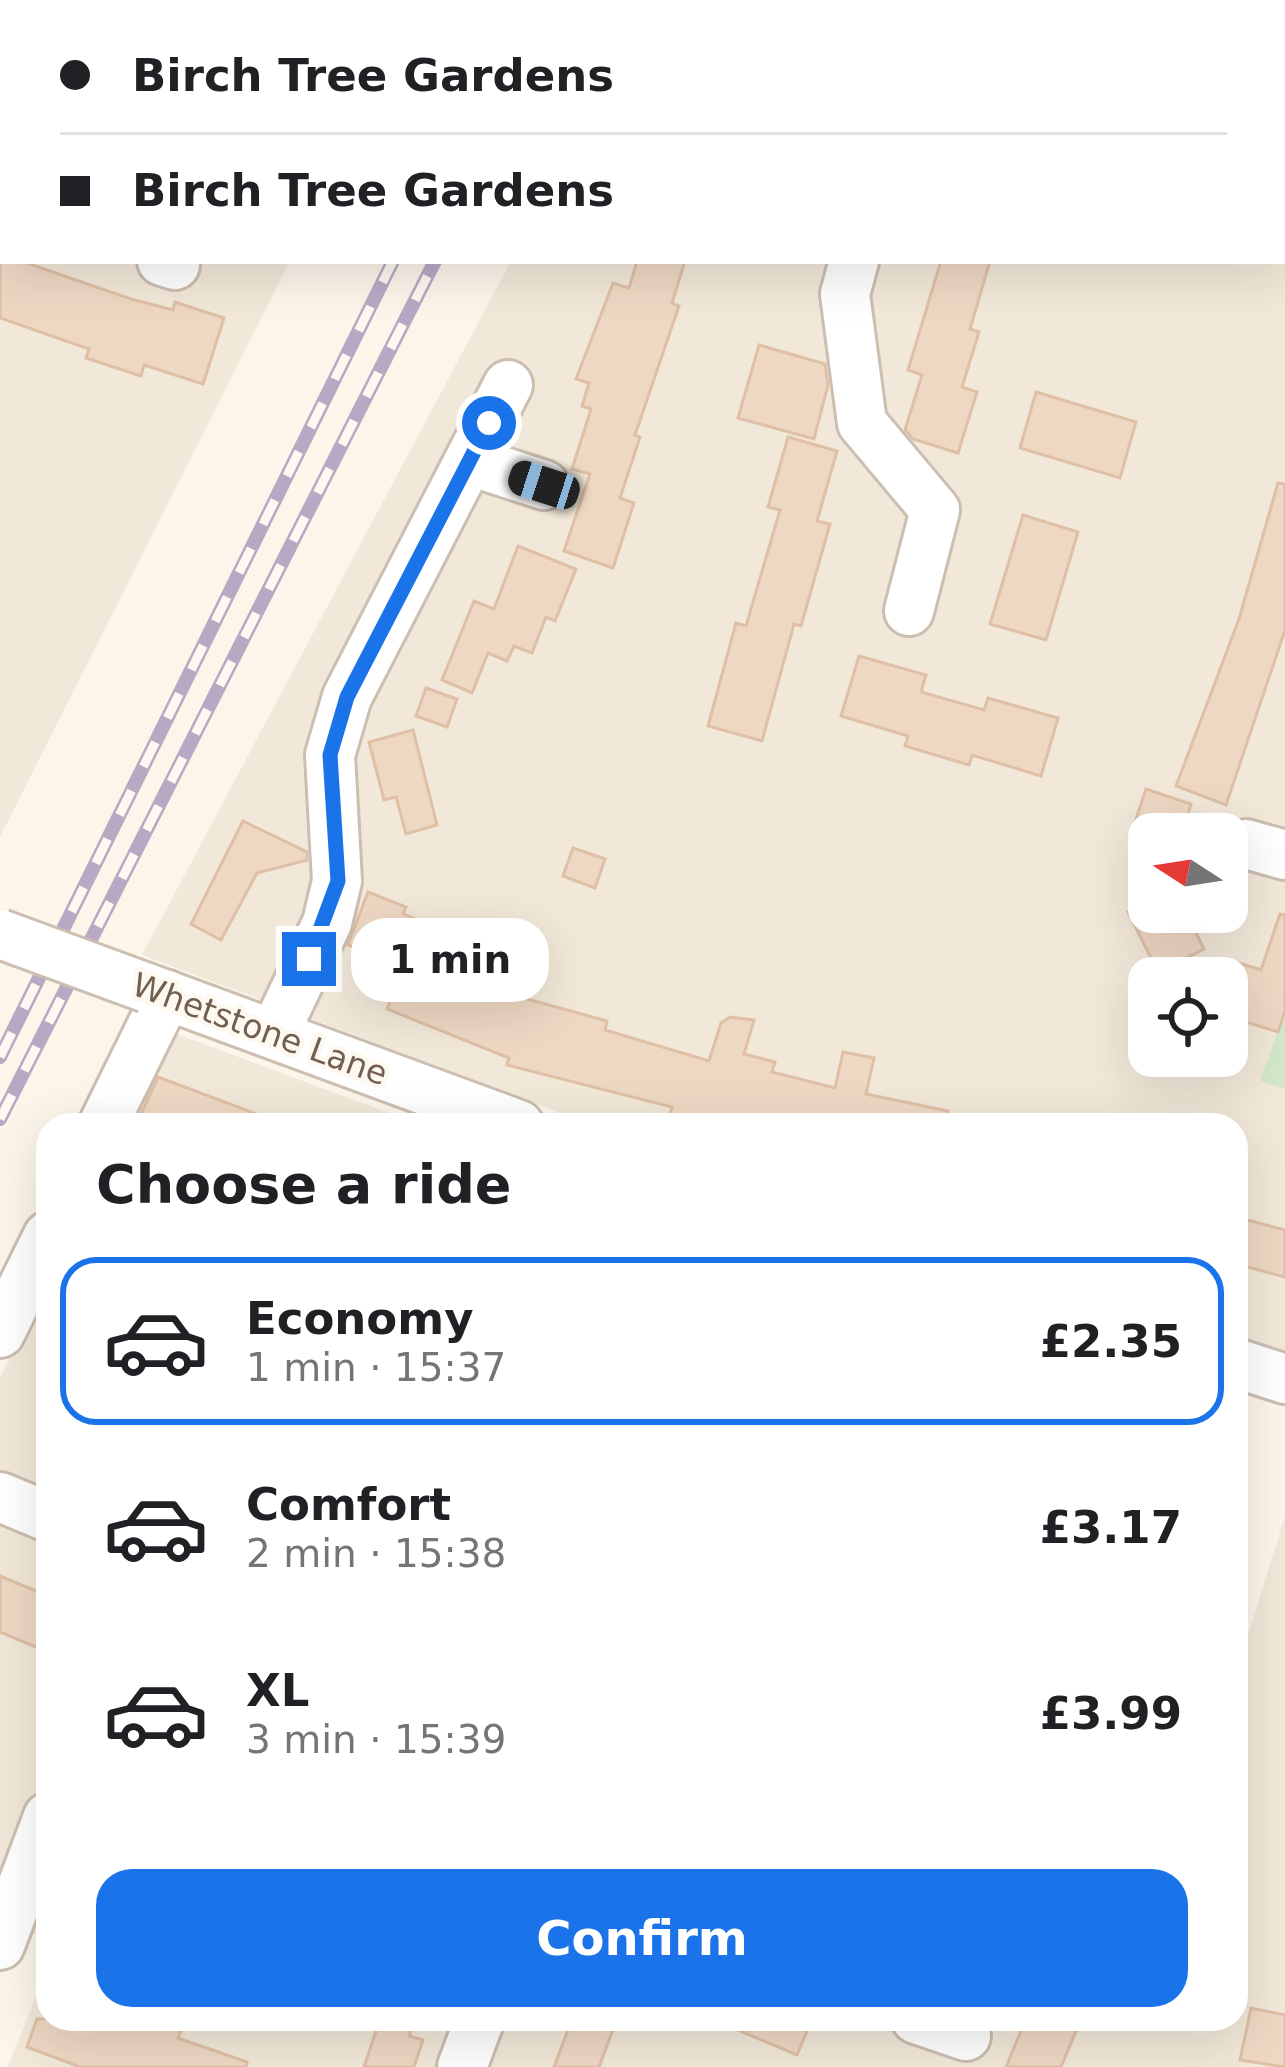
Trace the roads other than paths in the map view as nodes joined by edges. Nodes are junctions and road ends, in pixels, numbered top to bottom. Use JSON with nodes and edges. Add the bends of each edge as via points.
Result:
{"nodes":[{"id":1,"x":853,"y":264,"type":"edge"},
{"id":2,"x":508,"y":385,"type":"dead end"},
{"id":3,"x":470,"y":461,"type":"junction"},
{"id":4,"x":544,"y":485,"type":"dead end"},
{"id":5,"x":909,"y":611,"type":"dead end"},
{"id":6,"x":0,"y":934,"type":"edge"},
{"id":7,"x":157,"y":991,"type":"junction"},
{"id":8,"x":274,"y":1034,"type":"junction"},
{"id":9,"x":108,"y":1113,"type":"edge"},
{"id":10,"x":487,"y":1113,"type":"edge"},
{"id":11,"x":36,"y":1260,"type":"edge"},
{"id":12,"x":0,"y":1333,"type":"edge"},
{"id":13,"x":1248,"y":1367,"type":"edge"},
{"id":14,"x":1285,"y":1379,"type":"edge"},
{"id":15,"x":0,"y":1497,"type":"edge"},
{"id":16,"x":36,"y":1511,"type":"edge"},
{"id":17,"x":36,"y":1849,"type":"edge"},
{"id":18,"x":0,"y":1945,"type":"edge"},
{"id":19,"x":476,"y":2031,"type":"edge"},
{"id":20,"x":462,"y":2067,"type":"edge"}],
"edges":[{"from":1,"to":5,"type":"street","via":[[845,294],[862,423],[935,510]]},
{"from":2,"to":3,"type":"street"},
{"from":3,"to":4,"type":"street"},
{"from":3,"to":8,"type":"street","via":[[347,697],[330,755],[338,881]]},
{"from":6,"to":7,"type":"street","name":"Whetstone Lane","bridge":true},
{"from":7,"to":8,"type":"street","name":"Whetstone Lane"},
{"from":7,"to":9,"type":"street"},
{"from":8,"to":10,"type":"street","name":"Whetstone Lane"},
{"from":11,"to":12,"type":"street"},
{"from":13,"to":14,"type":"street"},
{"from":15,"to":16,"type":"street"},
{"from":17,"to":18,"type":"street"},
{"from":19,"to":20,"type":"street"}]}
